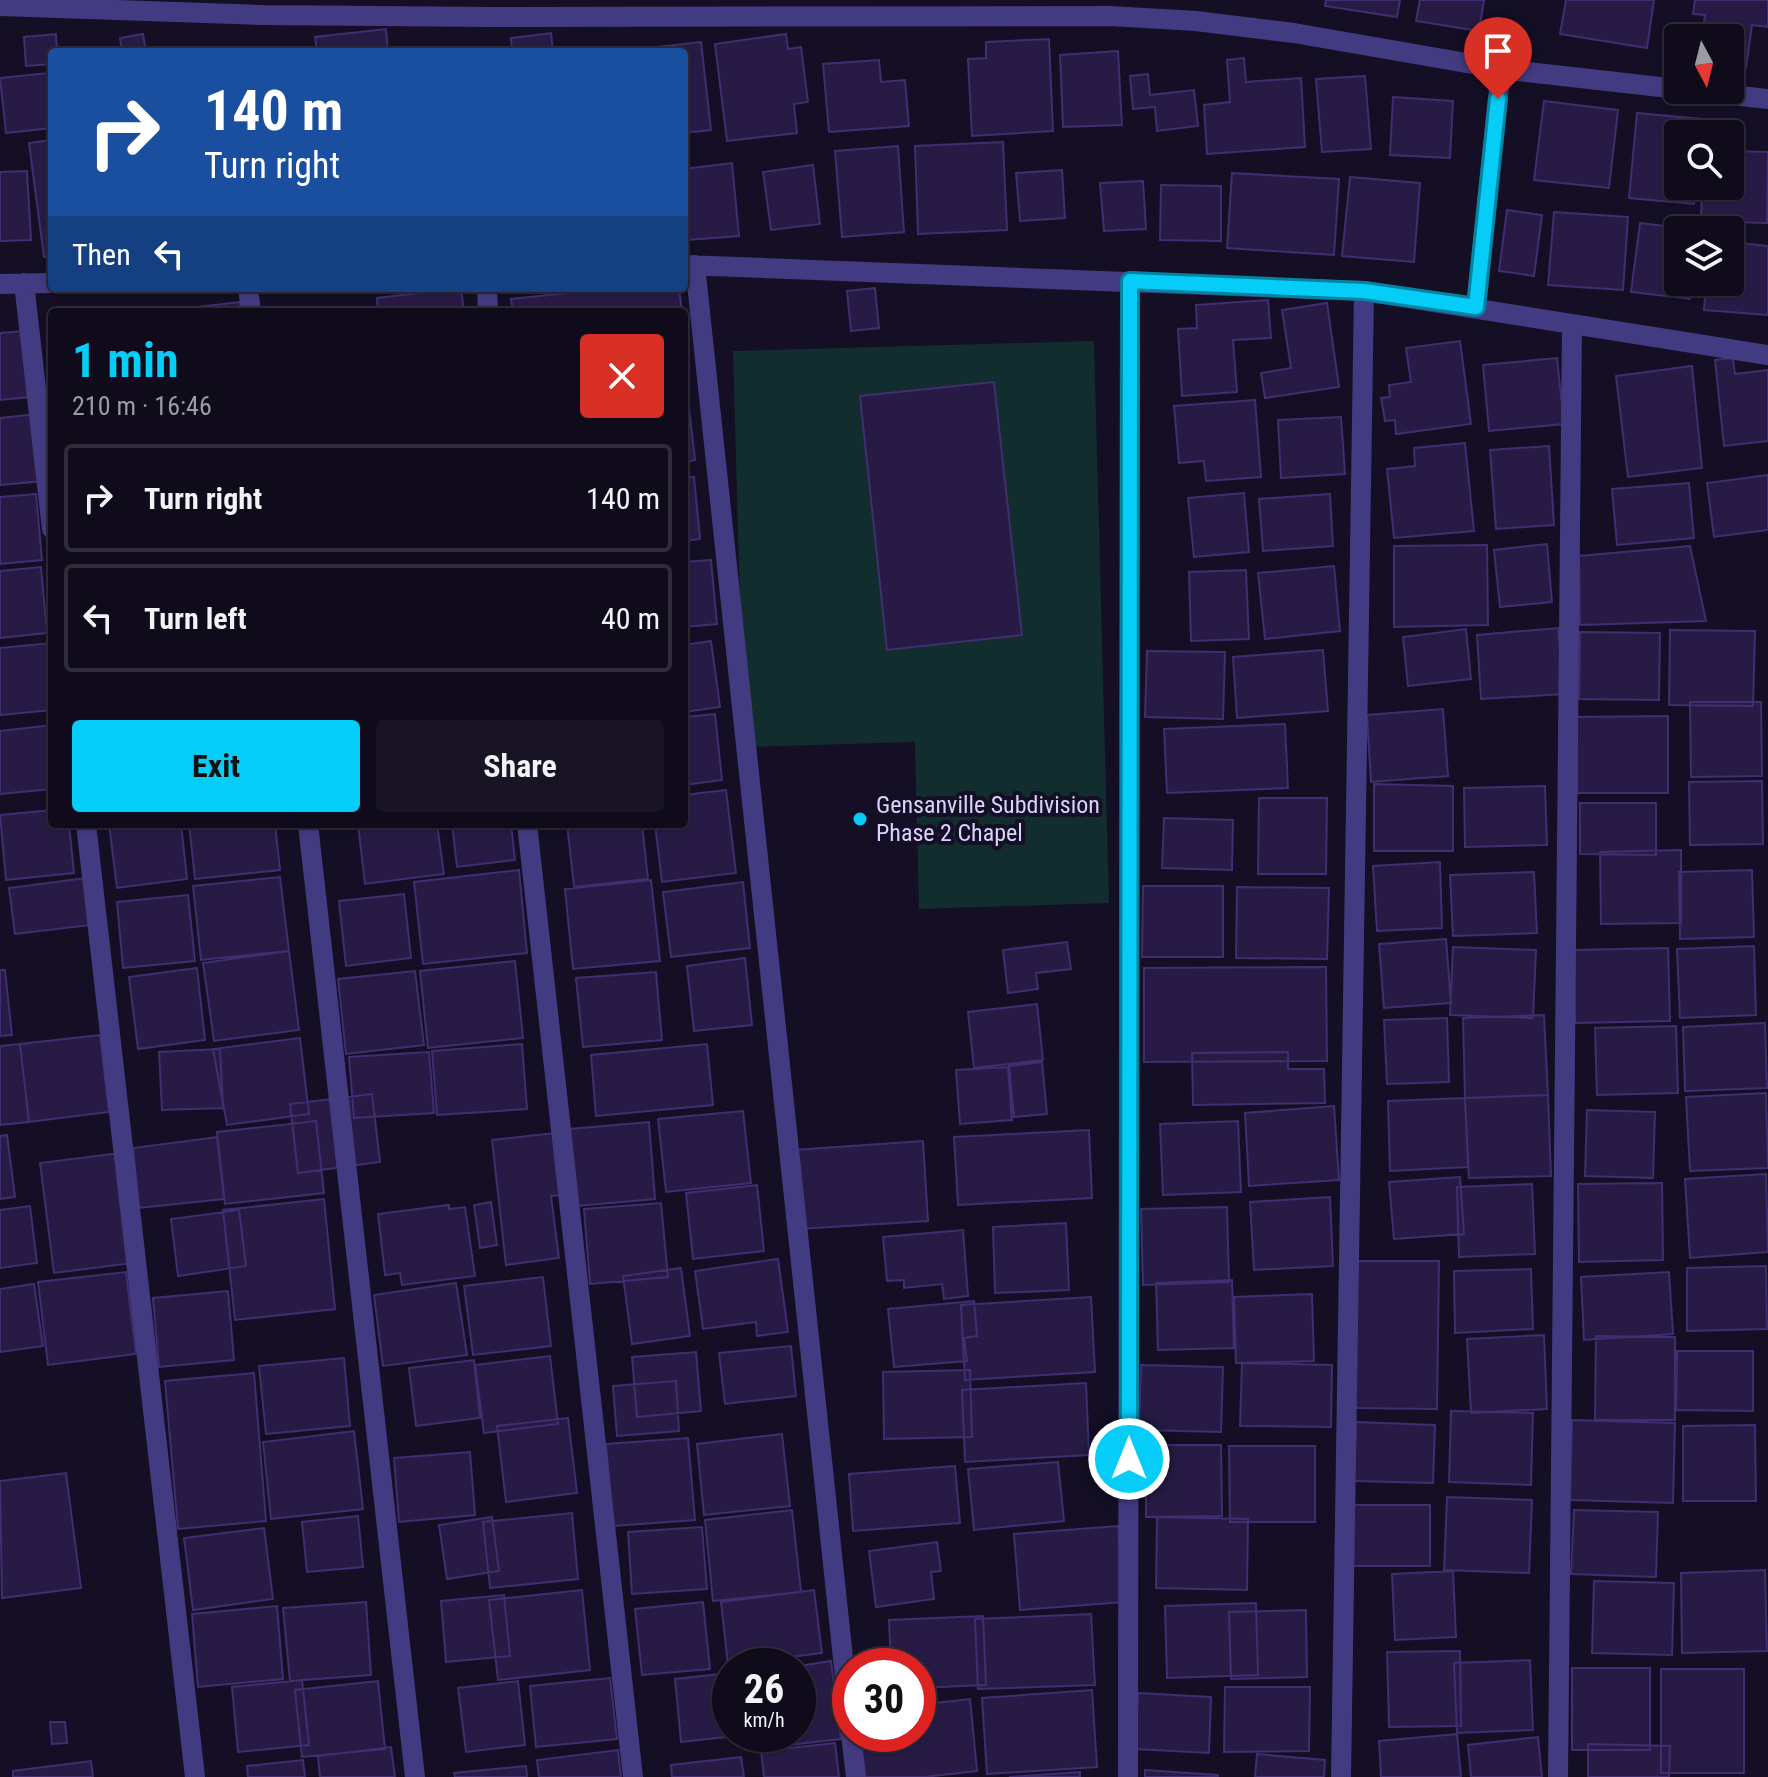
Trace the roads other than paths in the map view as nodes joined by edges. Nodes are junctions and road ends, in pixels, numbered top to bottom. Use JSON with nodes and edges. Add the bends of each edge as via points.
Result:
{"nodes":[{"id":1,"x":1,"y":4,"type":"edge"},
{"id":2,"x":262,"y":7,"type":"edge"},
{"id":3,"x":489,"y":8,"type":"edge"},
{"id":4,"x":936,"y":8,"type":"edge"},
{"id":5,"x":700,"y":9,"type":"edge"},
{"id":6,"x":1501,"y":69,"type":"junction"},
{"id":7,"x":1664,"y":87,"type":"edge"},
{"id":8,"x":1744,"y":96,"type":"edge"},
{"id":9,"x":1768,"y":99,"type":"edge"},
{"id":10,"x":690,"y":265,"type":"edge"},
{"id":11,"x":1130,"y":281,"type":"junction"},
{"id":12,"x":24,"y":283,"type":"junction"},
{"id":13,"x":48,"y":283,"type":"edge"},
{"id":14,"x":0,"y":284,"type":"edge"},
{"id":15,"x":1364,"y":291,"type":"junction"},
{"id":16,"x":1476,"y":307,"type":"junction"},
{"id":17,"x":1572,"y":324,"type":"junction"},
{"id":18,"x":1768,"y":355,"type":"edge"},
{"id":19,"x":48,"y":494,"type":"edge"},
{"id":20,"x":86,"y":828,"type":"edge"},
{"id":21,"x":308,"y":828,"type":"edge"},
{"id":22,"x":527,"y":828,"type":"edge"},
{"id":23,"x":842,"y":1648,"type":"edge"},
{"id":24,"x":853,"y":1752,"type":"edge"},
{"id":25,"x":195,"y":1777,"type":"edge"},
{"id":26,"x":415,"y":1777,"type":"edge"},
{"id":27,"x":633,"y":1777,"type":"edge"},
{"id":28,"x":856,"y":1777,"type":"edge"},
{"id":29,"x":1128,"y":1777,"type":"edge"},
{"id":30,"x":1341,"y":1777,"type":"edge"},
{"id":31,"x":1558,"y":1777,"type":"edge"}],
"edges":[{"from":1,"to":2,"type":"street"},
{"from":2,"to":3,"type":"street"},
{"from":3,"to":5,"type":"street"},
{"from":4,"to":5,"type":"street"},
{"from":4,"to":6,"type":"street","via":[[1196,21]]},
{"from":6,"to":7,"type":"street"},
{"from":6,"to":16,"type":"street"},
{"from":8,"to":9,"type":"street"},
{"from":10,"to":11,"type":"street"},
{"from":10,"to":23,"type":"street"},
{"from":11,"to":15,"type":"street"},
{"from":11,"to":29,"type":"street"},
{"from":12,"to":13,"type":"street"},
{"from":12,"to":14,"type":"street"},
{"from":12,"to":19,"type":"street"},
{"from":15,"to":16,"type":"street"},
{"from":15,"to":30,"type":"street"},
{"from":16,"to":17,"type":"street"},
{"from":17,"to":18,"type":"street"},
{"from":17,"to":31,"type":"street"},
{"from":20,"to":25,"type":"street"},
{"from":21,"to":26,"type":"street"},
{"from":22,"to":27,"type":"street"},
{"from":24,"to":28,"type":"street"}]}
